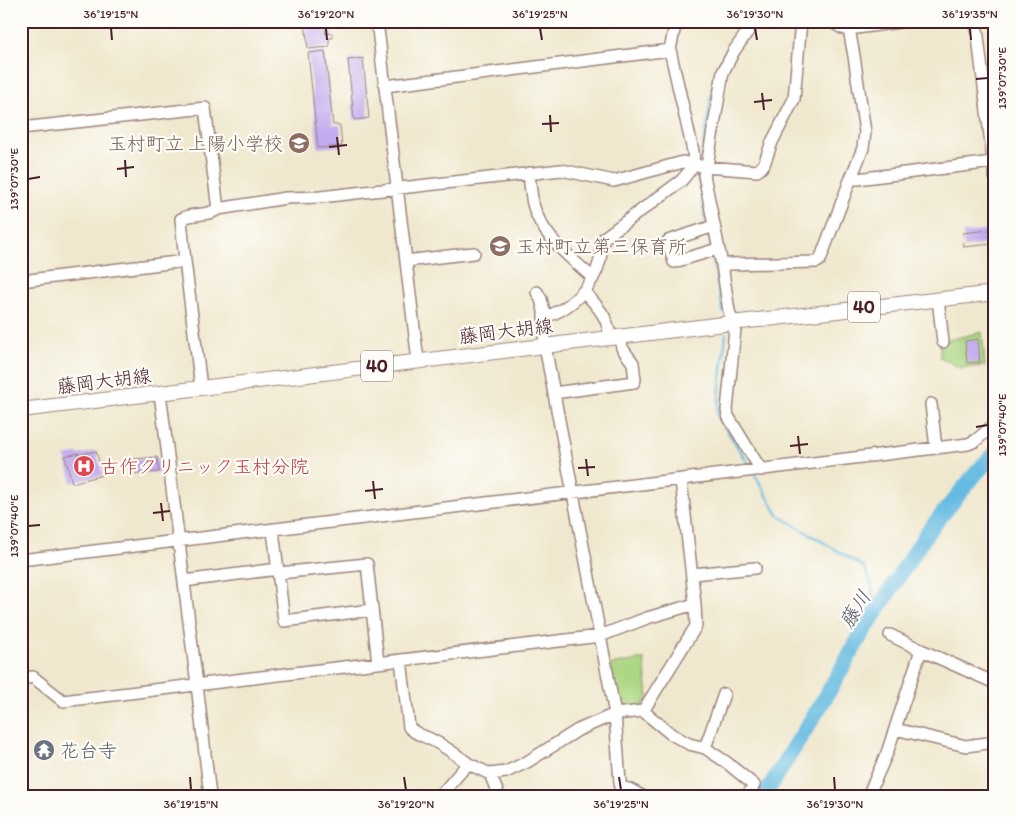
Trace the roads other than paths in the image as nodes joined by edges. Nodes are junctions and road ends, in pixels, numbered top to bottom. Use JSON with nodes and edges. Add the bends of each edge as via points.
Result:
{"nodes":[{"id":1,"x":377,"y":21,"type":"edge"},
{"id":2,"x":676,"y":21,"type":"edge"},
{"id":3,"x":755,"y":21,"type":"edge"},
{"id":4,"x":801,"y":21,"type":"edge"},
{"id":5,"x":830,"y":21,"type":"edge"},
{"id":6,"x":908,"y":21,"type":"edge"},
{"id":7,"x":976,"y":21,"type":"edge"},
{"id":8,"x":849,"y":29,"type":"junction"},
{"id":9,"x":670,"y":50,"type":"junction"},
{"id":10,"x":385,"y":86,"type":"junction"},
{"id":11,"x":21,"y":128,"type":"edge"},
{"id":12,"x":993,"y":162,"type":"junction"},
{"id":13,"x":700,"y":166,"type":"junction"},
{"id":14,"x":529,"y":173,"type":"junction"},
{"id":15,"x":995,"y":177,"type":"edge"},
{"id":16,"x":851,"y":178,"type":"junction"},
{"id":17,"x":396,"y":188,"type":"junction"},
{"id":18,"x":218,"y":209,"type":"junction"},
{"id":19,"x":710,"y":228,"type":"junction"},
{"id":20,"x":714,"y":250,"type":"junction"},
{"id":21,"x":474,"y":253,"type":"dead end"},
{"id":22,"x":185,"y":261,"type":"junction"},
{"id":23,"x":406,"y":261,"type":"junction"},
{"id":24,"x":722,"y":265,"type":"junction"},
{"id":25,"x":593,"y":278,"type":"junction"},
{"id":26,"x":21,"y":282,"type":"edge"},
{"id":27,"x":584,"y":291,"type":"junction"},
{"id":28,"x":537,"y":292,"type":"dead end"},
{"id":29,"x":995,"y":293,"type":"edge"},
{"id":30,"x":938,"y":299,"type":"junction"},
{"id":31,"x":544,"y":317,"type":"junction"},
{"id":32,"x":733,"y":322,"type":"junction"},
{"id":33,"x":615,"y":337,"type":"junction"},
{"id":34,"x":943,"y":342,"type":"dead end"},
{"id":35,"x":545,"y":345,"type":"junction"},
{"id":36,"x":418,"y":361,"type":"junction"},
{"id":37,"x":201,"y":387,"type":"junction"},
{"id":38,"x":160,"y":393,"type":"junction"},
{"id":39,"x":554,"y":393,"type":"junction"},
{"id":40,"x":931,"y":404,"type":"dead end"},
{"id":41,"x":21,"y":410,"type":"edge"},
{"id":42,"x":995,"y":424,"type":"edge"},
{"id":43,"x":936,"y":448,"type":"junction"},
{"id":44,"x":755,"y":471,"type":"junction"},
{"id":45,"x":681,"y":480,"type":"junction"},
{"id":46,"x":573,"y":493,"type":"junction"},
{"id":47,"x":273,"y":530,"type":"junction"},
{"id":48,"x":179,"y":542,"type":"junction"},
{"id":49,"x":21,"y":560,"type":"edge"},
{"id":50,"x":755,"y":568,"type":"dead end"},
{"id":51,"x":278,"y":571,"type":"junction"},
{"id":52,"x":692,"y":574,"type":"junction"},
{"id":53,"x":184,"y":581,"type":"junction"},
{"id":54,"x":696,"y":604,"type":"junction"},
{"id":55,"x":371,"y":610,"type":"junction"},
{"id":56,"x":890,"y":635,"type":"dead end"},
{"id":57,"x":600,"y":636,"type":"junction"},
{"id":58,"x":921,"y":650,"type":"junction"},
{"id":59,"x":401,"y":660,"type":"junction"},
{"id":60,"x":378,"y":663,"type":"junction"},
{"id":61,"x":21,"y":680,"type":"edge"},
{"id":62,"x":995,"y":682,"type":"edge"},
{"id":63,"x":197,"y":685,"type":"junction"},
{"id":64,"x":724,"y":694,"type":"dead end"},
{"id":65,"x":644,"y":711,"type":"junction"},
{"id":66,"x":615,"y":714,"type":"junction"},
{"id":67,"x":896,"y":729,"type":"junction"},
{"id":68,"x":995,"y":742,"type":"edge"},
{"id":69,"x":705,"y":748,"type":"junction"},
{"id":70,"x":469,"y":764,"type":"junction"},
{"id":71,"x":490,"y":774,"type":"junction"},
{"id":72,"x":621,"y":792,"type":"edge"},
{"id":73,"x":210,"y":796,"type":"edge"},
{"id":74,"x":440,"y":796,"type":"edge"},
{"id":75,"x":498,"y":796,"type":"edge"},
{"id":76,"x":642,"y":796,"type":"edge"},
{"id":77,"x":747,"y":796,"type":"edge"},
{"id":78,"x":868,"y":796,"type":"edge"}],
"edges":[{"from":1,"to":10,"type":"street"},
{"from":2,"to":9,"type":"street"},
{"from":3,"to":13,"type":"street","via":[[723,72]]},
{"from":4,"to":13,"type":"street","via":[[794,99],[764,164],[757,171]]},
{"from":5,"to":8,"type":"street"},
{"from":6,"to":8,"type":"street"},
{"from":7,"to":12,"type":"street"},
{"from":8,"to":16,"type":"street","via":[[864,132],[863,148]]},
{"from":9,"to":10,"type":"street"},
{"from":9,"to":13,"type":"street","via":[[693,151]]},
{"from":10,"to":17,"type":"street"},
{"from":11,"to":18,"type":"street","via":[[205,108]]},
{"from":12,"to":15,"type":"street"},
{"from":12,"to":16,"type":"street"},
{"from":13,"to":14,"type":"street","via":[[684,162],[614,181],[561,170]]},
{"from":13,"to":19,"type":"street","via":[[704,175]]},
{"from":13,"to":25,"type":"street","via":[[605,238]]},
{"from":14,"to":17,"type":"street"},
{"from":14,"to":25,"type":"street","via":[[538,218],[556,245]]},
{"from":16,"to":24,"type":"street","via":[[820,260]]},
{"from":17,"to":18,"type":"street","via":[[286,198]]},
{"from":17,"to":23,"type":"street"},
{"from":18,"to":22,"type":"street","via":[[212,214],[181,219]]},
{"from":19,"to":20,"type":"street"},
{"from":19,"to":20,"type":"street","via":[[668,241],[674,262]]},
{"from":20,"to":24,"type":"street"},
{"from":21,"to":23,"type":"street"},
{"from":22,"to":26,"type":"street"},
{"from":22,"to":37,"type":"street"},
{"from":23,"to":36,"type":"street"},
{"from":24,"to":32,"type":"street"},
{"from":25,"to":27,"type":"street"},
{"from":27,"to":31,"type":"street","via":[[572,303]]},
{"from":27,"to":33,"type":"street","via":[[605,317]]},
{"from":28,"to":31,"type":"street"},
{"from":29,"to":30,"type":"main road","name":"藤岡大胡線","number":"40"},
{"from":30,"to":32,"type":"main road","name":"藤岡大胡線","number":"40"},
{"from":30,"to":34,"type":"street"},
{"from":31,"to":35,"type":"street"},
{"from":32,"to":33,"type":"main road","name":"藤岡大胡線","number":"40"},
{"from":32,"to":44,"type":"street","via":[[735,333],[727,410]]},
{"from":33,"to":35,"type":"main road","name":"藤岡大胡線","number":"40"},
{"from":33,"to":39,"type":"street","via":[[633,363],[634,382]]},
{"from":35,"to":36,"type":"main road","name":"藤岡大胡線","number":"40"},
{"from":35,"to":39,"type":"street"},
{"from":36,"to":37,"type":"main road","name":"藤岡大胡線","number":"40"},
{"from":37,"to":38,"type":"main road","name":"藤岡大胡線","number":"40"},
{"from":38,"to":41,"type":"main road","name":"藤岡大胡線","number":"40"},
{"from":38,"to":48,"type":"street"},
{"from":39,"to":46,"type":"street"},
{"from":40,"to":43,"type":"street"},
{"from":42,"to":43,"type":"street","via":[[971,443]]},
{"from":43,"to":44,"type":"street"},
{"from":44,"to":45,"type":"street"},
{"from":45,"to":46,"type":"street"},
{"from":45,"to":52,"type":"street"},
{"from":46,"to":47,"type":"street"},
{"from":46,"to":57,"type":"street"},
{"from":47,"to":48,"type":"street"},
{"from":47,"to":51,"type":"street"},
{"from":48,"to":49,"type":"street"},
{"from":48,"to":53,"type":"street"},
{"from":50,"to":52,"type":"street"},
{"from":51,"to":53,"type":"street"},
{"from":51,"to":55,"type":"street","via":[[367,564]]},
{"from":51,"to":55,"type":"street","via":[[284,621]]},
{"from":52,"to":54,"type":"street"},
{"from":53,"to":63,"type":"street"},
{"from":54,"to":57,"type":"street"},
{"from":54,"to":65,"type":"street","via":[[696,626]]},
{"from":55,"to":60,"type":"street"},
{"from":56,"to":58,"type":"street"},
{"from":57,"to":59,"type":"street"},
{"from":57,"to":66,"type":"street"},
{"from":58,"to":62,"type":"street"},
{"from":58,"to":67,"type":"street"},
{"from":59,"to":60,"type":"street"},
{"from":59,"to":70,"type":"street","via":[[412,731]]},
{"from":60,"to":63,"type":"street"},
{"from":61,"to":63,"type":"street","via":[[33,677],[63,701]]},
{"from":63,"to":73,"type":"street"},
{"from":64,"to":69,"type":"street"},
{"from":65,"to":66,"type":"street"},
{"from":65,"to":69,"type":"street","via":[[671,734]]},
{"from":66,"to":71,"type":"street","via":[[578,730],[527,762],[506,772]]},
{"from":66,"to":72,"type":"street"},
{"from":67,"to":68,"type":"street","via":[[966,746]]},
{"from":67,"to":78,"type":"street"},
{"from":69,"to":77,"type":"street","via":[[754,785]]},
{"from":70,"to":71,"type":"street"},
{"from":70,"to":74,"type":"street"},
{"from":71,"to":75,"type":"street"},
{"from":72,"to":76,"type":"street","via":[[629,789]]}]}
